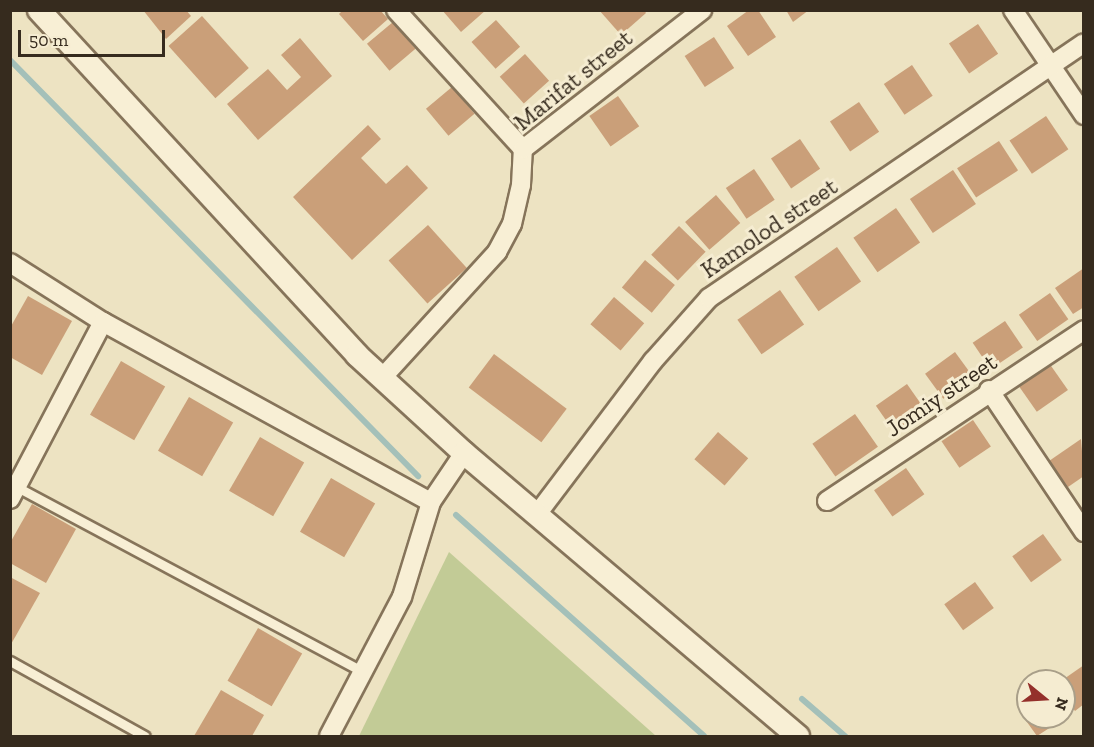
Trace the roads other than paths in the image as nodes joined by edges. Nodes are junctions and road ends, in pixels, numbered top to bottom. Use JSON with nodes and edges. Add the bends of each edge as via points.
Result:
{"nodes":[{"id":1,"x":39,"y":10,"type":"edge"},
{"id":2,"x":396,"y":10,"type":"edge"},
{"id":3,"x":702,"y":10,"type":"edge"},
{"id":4,"x":1013,"y":10,"type":"edge"},
{"id":5,"x":677,"y":17,"type":"edge"},
{"id":6,"x":1083,"y":43,"type":"edge"},
{"id":7,"x":1051,"y":64,"type":"junction"},
{"id":8,"x":1083,"y":115,"type":"edge"},
{"id":9,"x":523,"y":149,"type":"junction"},
{"id":10,"x":10,"y":263,"type":"edge"},
{"id":11,"x":104,"y":322,"type":"junction"},
{"id":12,"x":1083,"y":330,"type":"edge"},
{"id":13,"x":382,"y":378,"type":"junction"},
{"id":14,"x":989,"y":390,"type":"junction"},
{"id":15,"x":464,"y":453,"type":"junction"},
{"id":16,"x":14,"y":493,"type":"edge"},
{"id":17,"x":827,"y":501,"type":"dead end"},
{"id":18,"x":431,"y":502,"type":"junction"},
{"id":19,"x":538,"y":513,"type":"junction"},
{"id":20,"x":1083,"y":532,"type":"edge"},
{"id":21,"x":10,"y":661,"type":"edge"},
{"id":22,"x":363,"y":672,"type":"junction"},
{"id":23,"x":146,"y":736,"type":"edge"},
{"id":24,"x":329,"y":736,"type":"edge"},
{"id":25,"x":798,"y":736,"type":"edge"}],
"edges":[{"from":1,"to":13,"type":"street"},
{"from":2,"to":9,"type":"street"},
{"from":3,"to":5,"type":"street","name":"Marifat street"},
{"from":4,"to":7,"type":"street"},
{"from":5,"to":9,"type":"street","name":"Marifat street"},
{"from":6,"to":7,"type":"street","name":"Kamolod street"},
{"from":7,"to":8,"type":"street"},
{"from":7,"to":19,"type":"street","name":"Kamolod street","via":[[709,298],[653,361]]},
{"from":9,"to":13,"type":"street","name":"Marifat street","via":[[521,185],[512,224],[497,252]]},
{"from":10,"to":11,"type":"street"},
{"from":11,"to":16,"type":"street"},
{"from":11,"to":18,"type":"street"},
{"from":12,"to":14,"type":"street","name":"Jomiy street"},
{"from":13,"to":15,"type":"street"},
{"from":14,"to":17,"type":"street","name":"Jomiy street"},
{"from":14,"to":20,"type":"street"},
{"from":15,"to":18,"type":"street"},
{"from":15,"to":19,"type":"street"},
{"from":16,"to":22,"type":"lane"},
{"from":18,"to":22,"type":"street","via":[[402,597]]},
{"from":19,"to":25,"type":"street"},
{"from":21,"to":23,"type":"lane"},
{"from":22,"to":24,"type":"street"}]}
